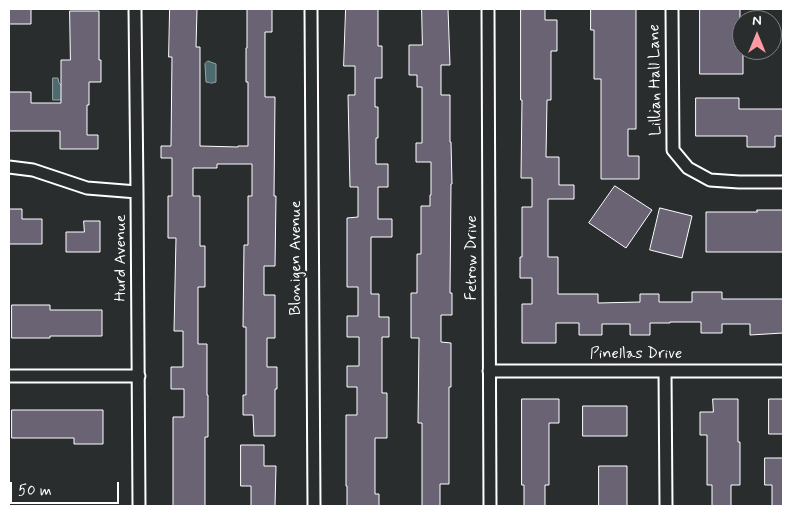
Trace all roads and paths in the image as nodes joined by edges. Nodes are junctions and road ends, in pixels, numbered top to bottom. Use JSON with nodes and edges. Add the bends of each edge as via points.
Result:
{"nodes":[{"id":1,"x":135,"y":9,"type":"edge"},
{"id":2,"x":312,"y":9,"type":"edge"},
{"id":3,"x":488,"y":9,"type":"edge"},
{"id":4,"x":672,"y":9,"type":"edge"},
{"id":5,"x":9,"y":167,"type":"edge"},
{"id":6,"x":783,"y":182,"type":"edge"},
{"id":7,"x":137,"y":192,"type":"junction"},
{"id":8,"x":489,"y":371,"type":"junction"},
{"id":9,"x":783,"y":371,"type":"edge"},
{"id":10,"x":665,"y":372,"type":"junction"},
{"id":11,"x":9,"y":376,"type":"edge"},
{"id":12,"x":139,"y":376,"type":"junction"},
{"id":13,"x":139,"y":506,"type":"edge"},
{"id":14,"x":314,"y":506,"type":"edge"},
{"id":15,"x":490,"y":506,"type":"edge"},
{"id":16,"x":666,"y":506,"type":"edge"}],
"edges":[{"from":1,"to":7,"type":"street","name":"Hurd Avenue"},
{"from":2,"to":14,"type":"street","name":"Blonigen Avenue"},
{"from":3,"to":8,"type":"street","name":"Fetrow Drive"},
{"from":4,"to":6,"type":"street","name":"Lillian Hall Lane","via":[[673,150],[688,168],[710,180]]},
{"from":5,"to":7,"type":"street","via":[[33,170],[88,188]]},
{"from":7,"to":12,"type":"street","name":"Hurd Avenue"},
{"from":8,"to":10,"type":"street","name":"Pinellas Drive"},
{"from":8,"to":15,"type":"street","name":"Fetrow Drive"},
{"from":9,"to":10,"type":"street","name":"Pinellas Drive"},
{"from":10,"to":16,"type":"street"},
{"from":11,"to":12,"type":"street"},
{"from":12,"to":13,"type":"street","name":"Hurd Avenue"}]}
